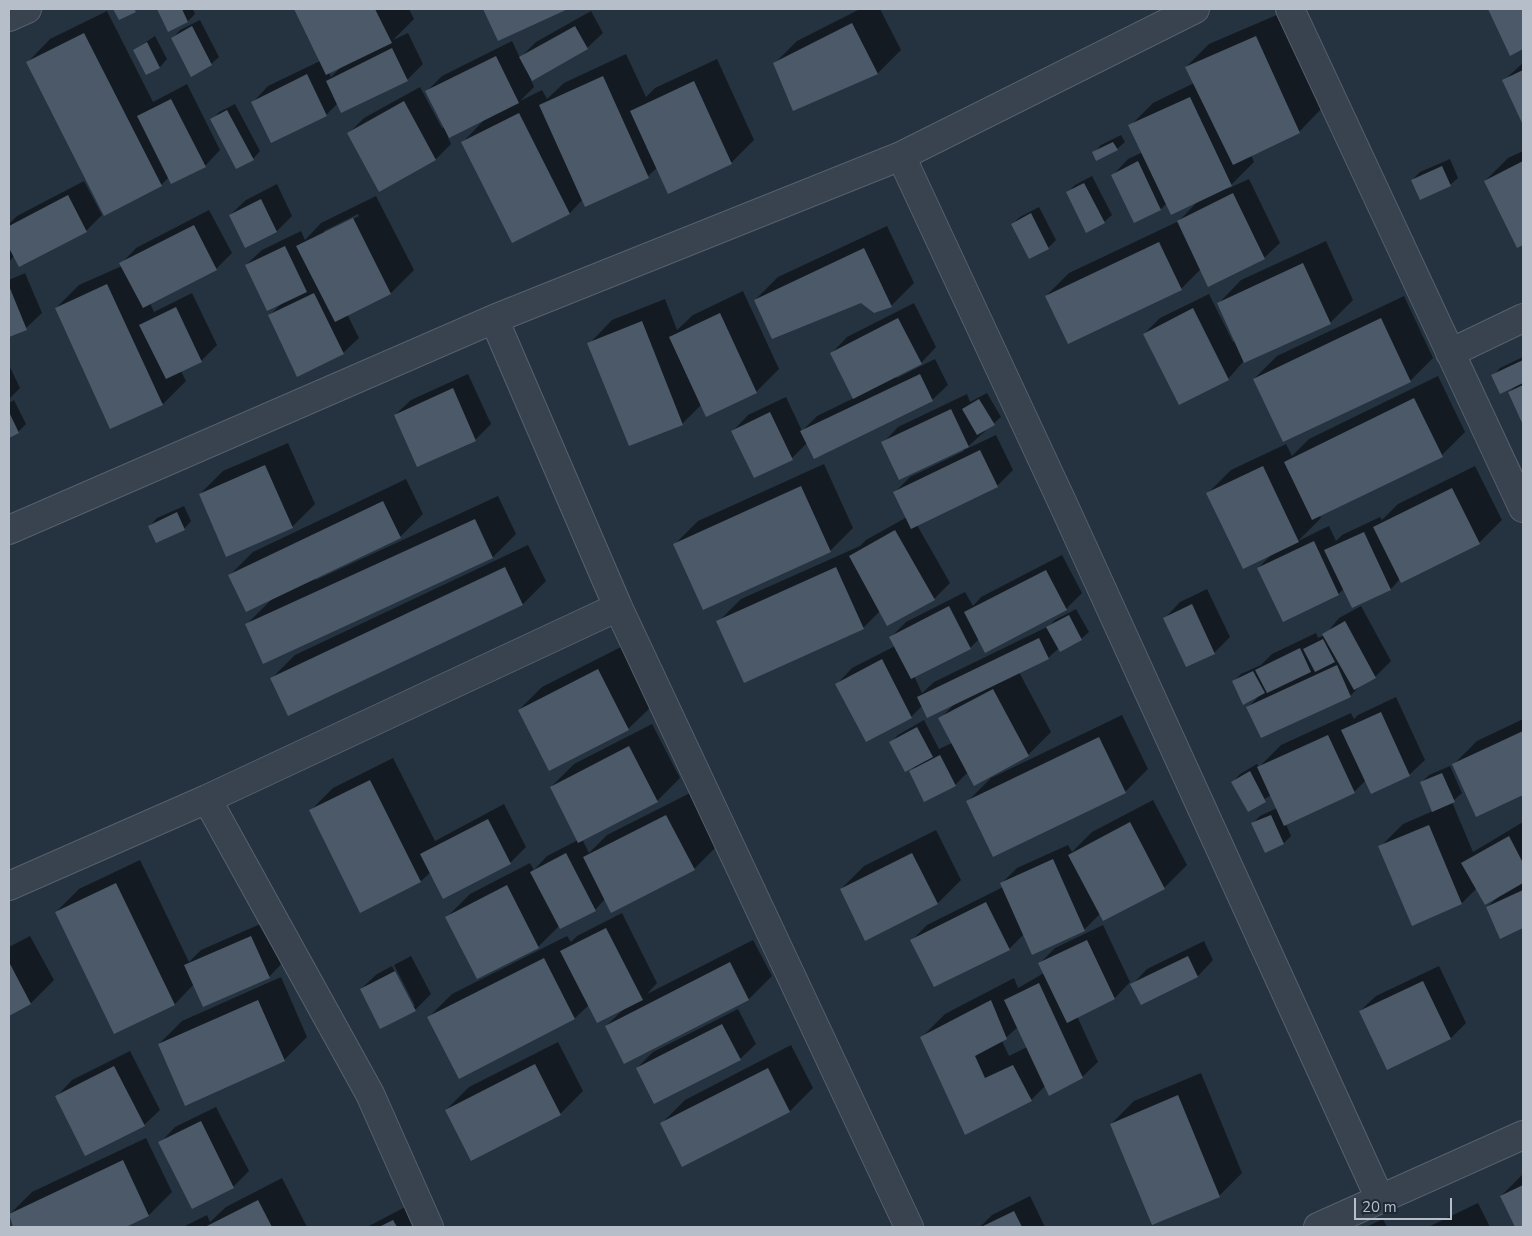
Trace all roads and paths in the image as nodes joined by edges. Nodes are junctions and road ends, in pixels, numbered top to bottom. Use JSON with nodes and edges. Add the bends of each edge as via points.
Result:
{"nodes":[{"id":1,"x":27,"y":9,"type":"edge"},
{"id":2,"x":1194,"y":9,"type":"edge"},
{"id":3,"x":1290,"y":9,"type":"edge"},
{"id":4,"x":9,"y":18,"type":"edge"},
{"id":5,"x":901,"y":156,"type":"junction"},
{"id":6,"x":1523,"y":318,"type":"edge"},
{"id":7,"x":494,"y":319,"type":"junction"},
{"id":8,"x":1450,"y":353,"type":"junction"},
{"id":9,"x":1523,"y":508,"type":"edge"},
{"id":10,"x":9,"y":530,"type":"edge"},
{"id":11,"x":618,"y":607,"type":"junction"},
{"id":12,"x":208,"y":799,"type":"junction"},
{"id":13,"x":9,"y":886,"type":"edge"},
{"id":14,"x":1523,"y":1135,"type":"edge"},
{"id":15,"x":1380,"y":1199,"type":"junction"},
{"id":16,"x":429,"y":1227,"type":"edge"},
{"id":17,"x":909,"y":1227,"type":"edge"},
{"id":18,"x":1318,"y":1227,"type":"edge"}],
"edges":[{"from":1,"to":4,"type":"street"},
{"from":2,"to":5,"type":"street"},
{"from":3,"to":8,"type":"street"},
{"from":5,"to":7,"type":"street"},
{"from":5,"to":15,"type":"street"},
{"from":6,"to":8,"type":"street"},
{"from":7,"to":10,"type":"street"},
{"from":7,"to":11,"type":"street"},
{"from":8,"to":9,"type":"street"},
{"from":11,"to":12,"type":"street"},
{"from":11,"to":17,"type":"street"},
{"from":12,"to":13,"type":"street"},
{"from":12,"to":16,"type":"street","via":[[370,1094]]},
{"from":14,"to":15,"type":"street"},
{"from":15,"to":18,"type":"street"}]}
